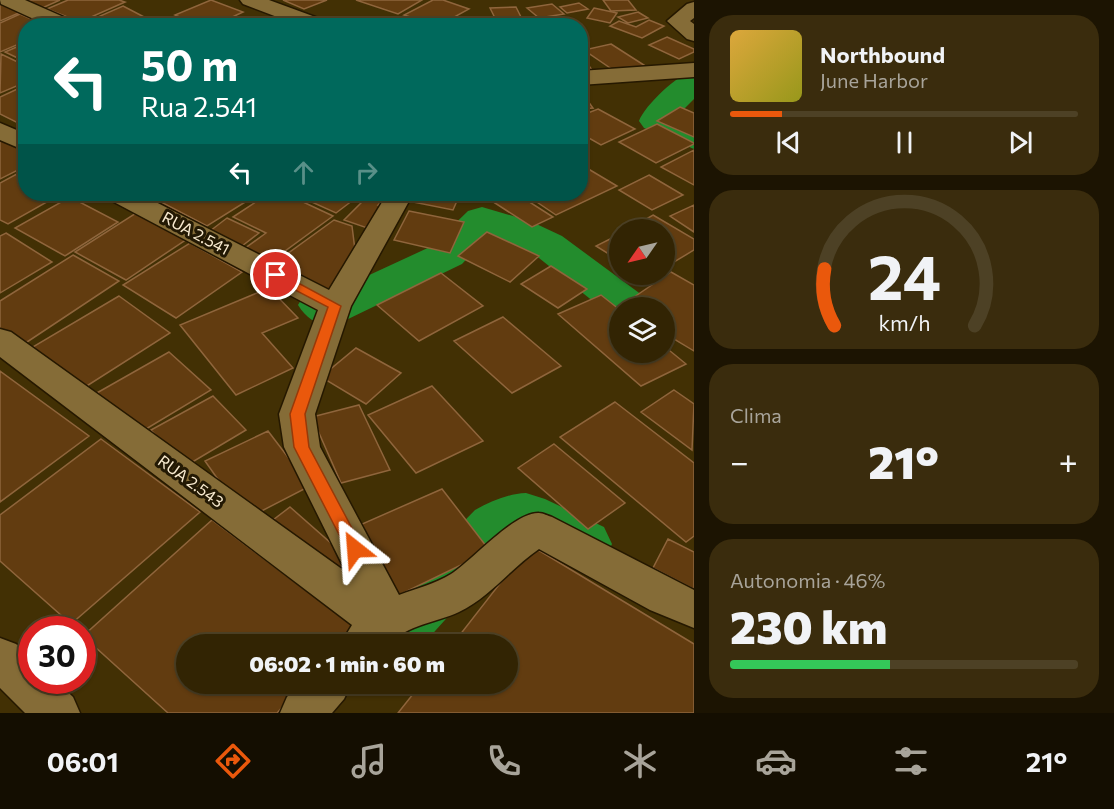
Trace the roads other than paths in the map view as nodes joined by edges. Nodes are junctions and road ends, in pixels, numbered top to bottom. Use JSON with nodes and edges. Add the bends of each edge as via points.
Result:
{"nodes":[{"id":1,"x":8,"y":0,"type":"edge"},
{"id":2,"x":250,"y":0,"type":"edge"},
{"id":3,"x":694,"y":8,"type":"edge"},
{"id":4,"x":50,"y":18,"type":"edge"},
{"id":5,"x":300,"y":18,"type":"edge"},
{"id":6,"x":694,"y":35,"type":"edge"},
{"id":7,"x":688,"y":71,"type":"edge"},
{"id":8,"x":588,"y":77,"type":"edge"},
{"id":9,"x":0,"y":130,"type":"edge"},
{"id":10,"x":18,"y":140,"type":"edge"},
{"id":11,"x":133,"y":201,"type":"edge"},
{"id":12,"x":396,"y":201,"type":"edge"},
{"id":13,"x":335,"y":306,"type":"junction"},
{"id":14,"x":0,"y":340,"type":"edge"},
{"id":15,"x":694,"y":609,"type":"edge"},
{"id":16,"x":372,"y":634,"type":"edge"},
{"id":17,"x":0,"y":658,"type":"edge"},
{"id":18,"x":319,"y":694,"type":"edge"},
{"id":19,"x":57,"y":713,"type":"edge"},
{"id":20,"x":303,"y":713,"type":"edge"}],
"edges":[{"from":1,"to":4,"type":"street"},
{"from":2,"to":5,"type":"street"},
{"from":3,"to":6,"type":"street","via":[[678,21]]},
{"from":7,"to":8,"type":"street"},
{"from":9,"to":10,"type":"street"},
{"from":11,"to":13,"type":"street","name":"RUA 2.541"},
{"from":12,"to":13,"type":"street"},
{"from":13,"to":16,"type":"street","via":[[297,414],[302,447],[382,604]]},
{"from":14,"to":16,"type":"street","name":"RUA 2.543"},
{"from":15,"to":16,"type":"street","via":[[538,529],[468,585],[444,599],[424,604]]},
{"from":17,"to":19,"type":"street"},
{"from":18,"to":20,"type":"street"}]}
